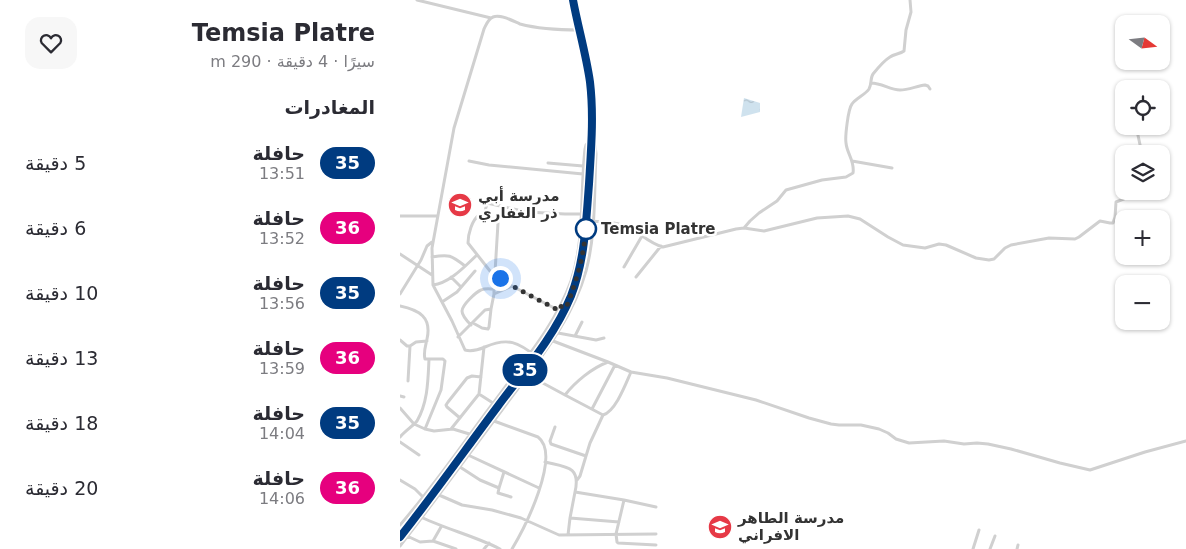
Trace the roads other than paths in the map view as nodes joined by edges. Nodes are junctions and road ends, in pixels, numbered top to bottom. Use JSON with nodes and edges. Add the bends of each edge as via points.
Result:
{"nodes":[{"id":1,"x":417,"y":0,"type":"edge"},
{"id":2,"x":573,"y":0,"type":"edge"},
{"id":3,"x":910,"y":0,"type":"edge"},
{"id":4,"x":491,"y":18,"type":"junction"},
{"id":5,"x":579,"y":30,"type":"junction"},
{"id":6,"x":871,"y":84,"type":"junction"},
{"id":7,"x":930,"y":88,"type":"dead end"},
{"id":8,"x":592,"y":138,"type":"junction"},
{"id":9,"x":469,"y":161,"type":"dead end"},
{"id":10,"x":852,"y":161,"type":"junction"},
{"id":11,"x":548,"y":163,"type":"dead end"},
{"id":12,"x":892,"y":168,"type":"dead end"},
{"id":13,"x":583,"y":171,"type":"junction"},
{"id":14,"x":590,"y":172,"type":"junction"},
{"id":15,"x":1119,"y":200,"type":"edge"},
{"id":16,"x":580,"y":214,"type":"junction"},
{"id":17,"x":400,"y":216,"type":"edge"},
{"id":18,"x":437,"y":216,"type":"junction"},
{"id":19,"x":484,"y":216,"type":"junction"},
{"id":20,"x":580,"y":221,"type":"junction"},
{"id":21,"x":586,"y":221,"type":"junction"},
{"id":22,"x":593,"y":221,"type":"junction"},
{"id":23,"x":744,"y":228,"type":"junction"},
{"id":24,"x":642,"y":236,"type":"junction"},
{"id":25,"x":432,"y":242,"type":"junction"},
{"id":26,"x":661,"y":246,"type":"junction"},
{"id":27,"x":400,"y":254,"type":"edge"},
{"id":28,"x":477,"y":255,"type":"junction"},
{"id":29,"x":432,"y":257,"type":"junction"},
{"id":30,"x":417,"y":266,"type":"junction"},
{"id":31,"x":465,"y":266,"type":"junction"},
{"id":32,"x":624,"y":267,"type":"dead end"},
{"id":33,"x":475,"y":271,"type":"dead end"},
{"id":34,"x":432,"y":275,"type":"junction"},
{"id":35,"x":495,"y":276,"type":"junction"},
{"id":36,"x":451,"y":277,"type":"junction"},
{"id":37,"x":636,"y":277,"type":"dead end"},
{"id":38,"x":433,"y":285,"type":"junction"},
{"id":39,"x":512,"y":286,"type":"junction"},
{"id":40,"x":461,"y":287,"type":"junction"},
{"id":41,"x":574,"y":287,"type":"junction"},
{"id":42,"x":494,"y":289,"type":"junction"},
{"id":43,"x":580,"y":289,"type":"junction"},
{"id":44,"x":400,"y":294,"type":"edge"},
{"id":45,"x":494,"y":294,"type":"junction"},
{"id":46,"x":442,"y":302,"type":"junction"},
{"id":47,"x":400,"y":306,"type":"edge"},
{"id":48,"x":566,"y":307,"type":"junction"},
{"id":49,"x":559,"y":308,"type":"junction"},
{"id":50,"x":572,"y":308,"type":"junction"},
{"id":51,"x":491,"y":309,"type":"junction"},
{"id":52,"x":582,"y":322,"type":"dead end"},
{"id":53,"x":472,"y":324,"type":"junction"},
{"id":54,"x":558,"y":333,"type":"junction"},
{"id":55,"x":576,"y":336,"type":"junction"},
{"id":56,"x":458,"y":337,"type":"junction"},
{"id":57,"x":604,"y":338,"type":"dead end"},
{"id":58,"x":400,"y":340,"type":"edge"},
{"id":59,"x":427,"y":341,"type":"junction"},
{"id":60,"x":553,"y":341,"type":"junction"},
{"id":61,"x":410,"y":346,"type":"junction"},
{"id":62,"x":484,"y":347,"type":"junction"},
{"id":63,"x":530,"y":352,"type":"junction"},
{"id":64,"x":537,"y":358,"type":"junction"},
{"id":65,"x":428,"y":360,"type":"junction"},
{"id":66,"x":608,"y":362,"type":"junction"},
{"id":67,"x":616,"y":365,"type":"junction"},
{"id":68,"x":631,"y":372,"type":"junction"},
{"id":69,"x":526,"y":373,"type":"junction"},
{"id":70,"x":481,"y":377,"type":"junction"},
{"id":71,"x":408,"y":380,"type":"dead end"},
{"id":72,"x":479,"y":394,"type":"junction"},
{"id":73,"x":565,"y":395,"type":"junction"},
{"id":74,"x":493,"y":403,"type":"junction"},
{"id":75,"x":400,"y":408,"type":"edge"},
{"id":76,"x":592,"y":409,"type":"junction"},
{"id":77,"x":496,"y":414,"type":"junction"},
{"id":78,"x":603,"y":415,"type":"junction"},
{"id":79,"x":460,"y":418,"type":"junction"},
{"id":80,"x":494,"y":421,"type":"junction"},
{"id":81,"x":414,"y":424,"type":"junction"},
{"id":82,"x":555,"y":427,"type":"dead end"},
{"id":83,"x":425,"y":429,"type":"junction"},
{"id":84,"x":451,"y":429,"type":"junction"},
{"id":85,"x":470,"y":434,"type":"junction"},
{"id":86,"x":476,"y":436,"type":"junction"},
{"id":87,"x":400,"y":437,"type":"edge"},
{"id":88,"x":1186,"y":441,"type":"edge"},
{"id":89,"x":400,"y":442,"type":"edge"},
{"id":90,"x":466,"y":454,"type":"junction"},
{"id":91,"x":419,"y":455,"type":"dead end"},
{"id":92,"x":586,"y":456,"type":"junction"},
{"id":93,"x":546,"y":462,"type":"junction"},
{"id":94,"x":460,"y":467,"type":"junction"},
{"id":95,"x":504,"y":472,"type":"junction"},
{"id":96,"x":577,"y":480,"type":"junction"},
{"id":97,"x":401,"y":482,"type":"edge"},
{"id":98,"x":499,"y":488,"type":"junction"},
{"id":99,"x":539,"y":488,"type":"junction"},
{"id":100,"x":574,"y":492,"type":"junction"},
{"id":101,"x":439,"y":495,"type":"junction"},
{"id":102,"x":423,"y":497,"type":"junction"},
{"id":103,"x":511,"y":497,"type":"dead end"},
{"id":104,"x":624,"y":500,"type":"junction"},
{"id":105,"x":416,"y":506,"type":"junction"},
{"id":106,"x":656,"y":507,"type":"dead end"},
{"id":107,"x":421,"y":510,"type":"junction"},
{"id":108,"x":420,"y":516,"type":"junction"},
{"id":109,"x":570,"y":518,"type":"junction"},
{"id":110,"x":528,"y":520,"type":"junction"},
{"id":111,"x":619,"y":522,"type":"junction"},
{"id":112,"x":400,"y":525,"type":"edge"},
{"id":113,"x":441,"y":527,"type":"junction"},
{"id":114,"x":979,"y":530,"type":"dead end"},
{"id":115,"x":568,"y":534,"type":"junction"},
{"id":116,"x":616,"y":534,"type":"junction"},
{"id":117,"x":656,"y":534,"type":"dead end"},
{"id":118,"x":402,"y":535,"type":"edge"},
{"id":119,"x":408,"y":536,"type":"junction"},
{"id":120,"x":995,"y":536,"type":"dead end"},
{"id":121,"x":433,"y":541,"type":"junction"},
{"id":122,"x":489,"y":543,"type":"junction"},
{"id":123,"x":656,"y":544,"type":"dead end"},
{"id":124,"x":400,"y":546,"type":"edge"},
{"id":125,"x":456,"y":549,"type":"edge"},
{"id":126,"x":484,"y":549,"type":"edge"},
{"id":127,"x":500,"y":549,"type":"edge"},
{"id":128,"x":512,"y":549,"type":"edge"},
{"id":129,"x":973,"y":549,"type":"edge"},
{"id":130,"x":990,"y":549,"type":"edge"}],
"edges":[{"from":1,"to":4,"type":"street"},
{"from":2,"to":5,"type":"main road"},
{"from":3,"to":6,"type":"street","via":[[904,51],[887,59],[872,75]]},
{"from":4,"to":5,"type":"street","via":[[544,28]]},
{"from":4,"to":18,"type":"street","via":[[484,30],[454,128]]},
{"from":5,"to":8,"type":"main road","via":[[591,92]]},
{"from":6,"to":7,"type":"street","via":[[900,90],[922,85]]},
{"from":6,"to":10,"type":"street","via":[[849,110],[846,144]]},
{"from":8,"to":13,"type":"street","via":[[586,145]]},
{"from":8,"to":14,"type":"main road"},
{"from":8,"to":22,"type":"street","via":[[596,150]]},
{"from":9,"to":13,"type":"street"},
{"from":10,"to":12,"type":"street"},
{"from":10,"to":23,"type":"street","via":[[854,170],[849,176],[786,190]]},
{"from":11,"to":13,"type":"street"},
{"from":13,"to":14,"type":"main road"},
{"from":13,"to":16,"type":"street"},
{"from":14,"to":21,"type":"main road"},
{"from":15,"to":23,"type":"street","via":[[1112,223],[1100,221],[1073,239],[1057,237],[1011,245],[991,260],[976,258],[946,245],[925,248],[903,244],[860,219],[848,216],[817,218],[764,232]]},
{"from":16,"to":19,"type":"street","via":[[527,212],[489,203]]},
{"from":16,"to":20,"type":"street"},
{"from":17,"to":18,"type":"street"},
{"from":18,"to":25,"type":"street"},
{"from":19,"to":28,"type":"street","via":[[476,216],[468,240]]},
{"from":19,"to":35,"type":"street","via":[[498,223]]},
{"from":20,"to":21,"type":"street"},
{"from":20,"to":49,"type":"street","via":[[574,269]]},
{"from":21,"to":22,"type":"street"},
{"from":21,"to":41,"type":"main road","via":[[582,259]]},
{"from":22,"to":24,"type":"street","via":[[620,224]]},
{"from":22,"to":43,"type":"street","via":[[586,271]]},
{"from":23,"to":26,"type":"street"},
{"from":24,"to":26,"type":"street"},
{"from":24,"to":32,"type":"street"},
{"from":25,"to":29,"type":"street"},
{"from":25,"to":30,"type":"street"},
{"from":26,"to":37,"type":"street"},
{"from":27,"to":30,"type":"street"},
{"from":28,"to":31,"type":"street"},
{"from":28,"to":35,"type":"street"},
{"from":29,"to":31,"type":"street","via":[[451,256]]},
{"from":29,"to":34,"type":"street"},
{"from":30,"to":34,"type":"street"},
{"from":30,"to":44,"type":"street"},
{"from":31,"to":36,"type":"street"},
{"from":33,"to":40,"type":"street"},
{"from":34,"to":38,"type":"street"},
{"from":35,"to":39,"type":"street"},
{"from":35,"to":42,"type":"street"},
{"from":36,"to":38,"type":"street"},
{"from":36,"to":40,"type":"street"},
{"from":38,"to":46,"type":"street"},
{"from":39,"to":45,"type":"street"},
{"from":39,"to":49,"type":"street"},
{"from":40,"to":46,"type":"street"},
{"from":41,"to":43,"type":"main road"},
{"from":41,"to":48,"type":"main road"},
{"from":42,"to":45,"type":"street"},
{"from":42,"to":53,"type":"street","via":[[478,291],[465,304],[462,312]]},
{"from":43,"to":50,"type":"street"},
{"from":45,"to":51,"type":"street"},
{"from":46,"to":56,"type":"street"},
{"from":47,"to":59,"type":"street","via":[[423,316],[428,328]]},
{"from":48,"to":49,"type":"main road"},
{"from":48,"to":50,"type":"main road"},
{"from":48,"to":64,"type":"main road"},
{"from":49,"to":63,"type":"street"},
{"from":50,"to":54,"type":"street"},
{"from":51,"to":53,"type":"street","via":[[485,310]]},
{"from":51,"to":53,"type":"street","via":[[489,328]]},
{"from":52,"to":55,"type":"street"},
{"from":53,"to":56,"type":"street"},
{"from":54,"to":55,"type":"street"},
{"from":54,"to":60,"type":"street"},
{"from":55,"to":57,"type":"street","via":[[596,340]]},
{"from":56,"to":62,"type":"street","via":[[467,351]]},
{"from":58,"to":61,"type":"street"},
{"from":59,"to":61,"type":"street"},
{"from":59,"to":65,"type":"street","via":[[424,356]]},
{"from":60,"to":64,"type":"street"},
{"from":60,"to":66,"type":"street"},
{"from":61,"to":71,"type":"street"},
{"from":62,"to":63,"type":"street","via":[[505,341]]},
{"from":62,"to":70,"type":"street"},
{"from":63,"to":64,"type":"street"},
{"from":63,"to":74,"type":"street"},
{"from":64,"to":69,"type":"main road"},
{"from":65,"to":81,"type":"street","via":[[427,390]]},
{"from":65,"to":83,"type":"street","via":[[445,361],[441,390]]},
{"from":66,"to":67,"type":"street"},
{"from":66,"to":73,"type":"street","via":[[588,374]]},
{"from":67,"to":68,"type":"street"},
{"from":67,"to":76,"type":"street"},
{"from":68,"to":78,"type":"street","via":[[615,404],[608,414]]},
{"from":68,"to":88,"type":"street","via":[[756,400],[836,425],[879,429],[909,443],[988,444],[1088,470]]},
{"from":69,"to":73,"type":"street"},
{"from":69,"to":77,"type":"main road"},
{"from":70,"to":72,"type":"street"},
{"from":70,"to":79,"type":"street","via":[[467,378],[446,405]]},
{"from":72,"to":74,"type":"street"},
{"from":72,"to":79,"type":"street"},
{"from":73,"to":76,"type":"street"},
{"from":74,"to":85,"type":"street"},
{"from":75,"to":81,"type":"street"},
{"from":76,"to":78,"type":"street"},
{"from":77,"to":80,"type":"street"},
{"from":77,"to":86,"type":"main road"},
{"from":78,"to":92,"type":"street"},
{"from":79,"to":84,"type":"street"},
{"from":80,"to":90,"type":"street"},
{"from":80,"to":93,"type":"street","via":[[541,440]]},
{"from":81,"to":83,"type":"street"},
{"from":81,"to":87,"type":"street"},
{"from":82,"to":92,"type":"street","via":[[551,444]]},
{"from":83,"to":84,"type":"street"},
{"from":84,"to":85,"type":"street"},
{"from":85,"to":86,"type":"street"},
{"from":85,"to":102,"type":"street"},
{"from":86,"to":90,"type":"main road"},
{"from":89,"to":91,"type":"street"},
{"from":90,"to":94,"type":"street"},
{"from":90,"to":95,"type":"street"},
{"from":90,"to":107,"type":"main road"},
{"from":92,"to":96,"type":"street"},
{"from":93,"to":96,"type":"street","via":[[572,470]]},
{"from":93,"to":99,"type":"street"},
{"from":94,"to":98,"type":"street"},
{"from":94,"to":101,"type":"street"},
{"from":95,"to":98,"type":"street"},
{"from":95,"to":99,"type":"street"},
{"from":96,"to":100,"type":"street"},
{"from":97,"to":102,"type":"street"},
{"from":98,"to":103,"type":"street","via":[[498,493]]},
{"from":99,"to":110,"type":"street"},
{"from":100,"to":104,"type":"street"},
{"from":100,"to":109,"type":"street"},
{"from":101,"to":108,"type":"street"},
{"from":101,"to":110,"type":"street","via":[[462,505]]},
{"from":102,"to":105,"type":"street"},
{"from":104,"to":106,"type":"street"},
{"from":104,"to":111,"type":"street"},
{"from":105,"to":107,"type":"main road"},
{"from":105,"to":112,"type":"street"},
{"from":107,"to":108,"type":"main road"},
{"from":108,"to":113,"type":"street"},
{"from":108,"to":118,"type":"main road"},
{"from":108,"to":119,"type":"street"},
{"from":109,"to":111,"type":"street"},
{"from":109,"to":115,"type":"street"},
{"from":110,"to":115,"type":"street","via":[[559,535]]},
{"from":110,"to":128,"type":"street"},
{"from":111,"to":116,"type":"street"},
{"from":113,"to":121,"type":"street"},
{"from":113,"to":122,"type":"street"},
{"from":114,"to":129,"type":"street"},
{"from":115,"to":116,"type":"street"},
{"from":116,"to":117,"type":"street"},
{"from":116,"to":123,"type":"street","via":[[620,543]]},
{"from":118,"to":119,"type":"street"},
{"from":119,"to":121,"type":"street","via":[[420,542]]},
{"from":119,"to":124,"type":"street"},
{"from":120,"to":130,"type":"street"},
{"from":121,"to":125,"type":"street"},
{"from":122,"to":126,"type":"street"},
{"from":122,"to":127,"type":"street"}]}
